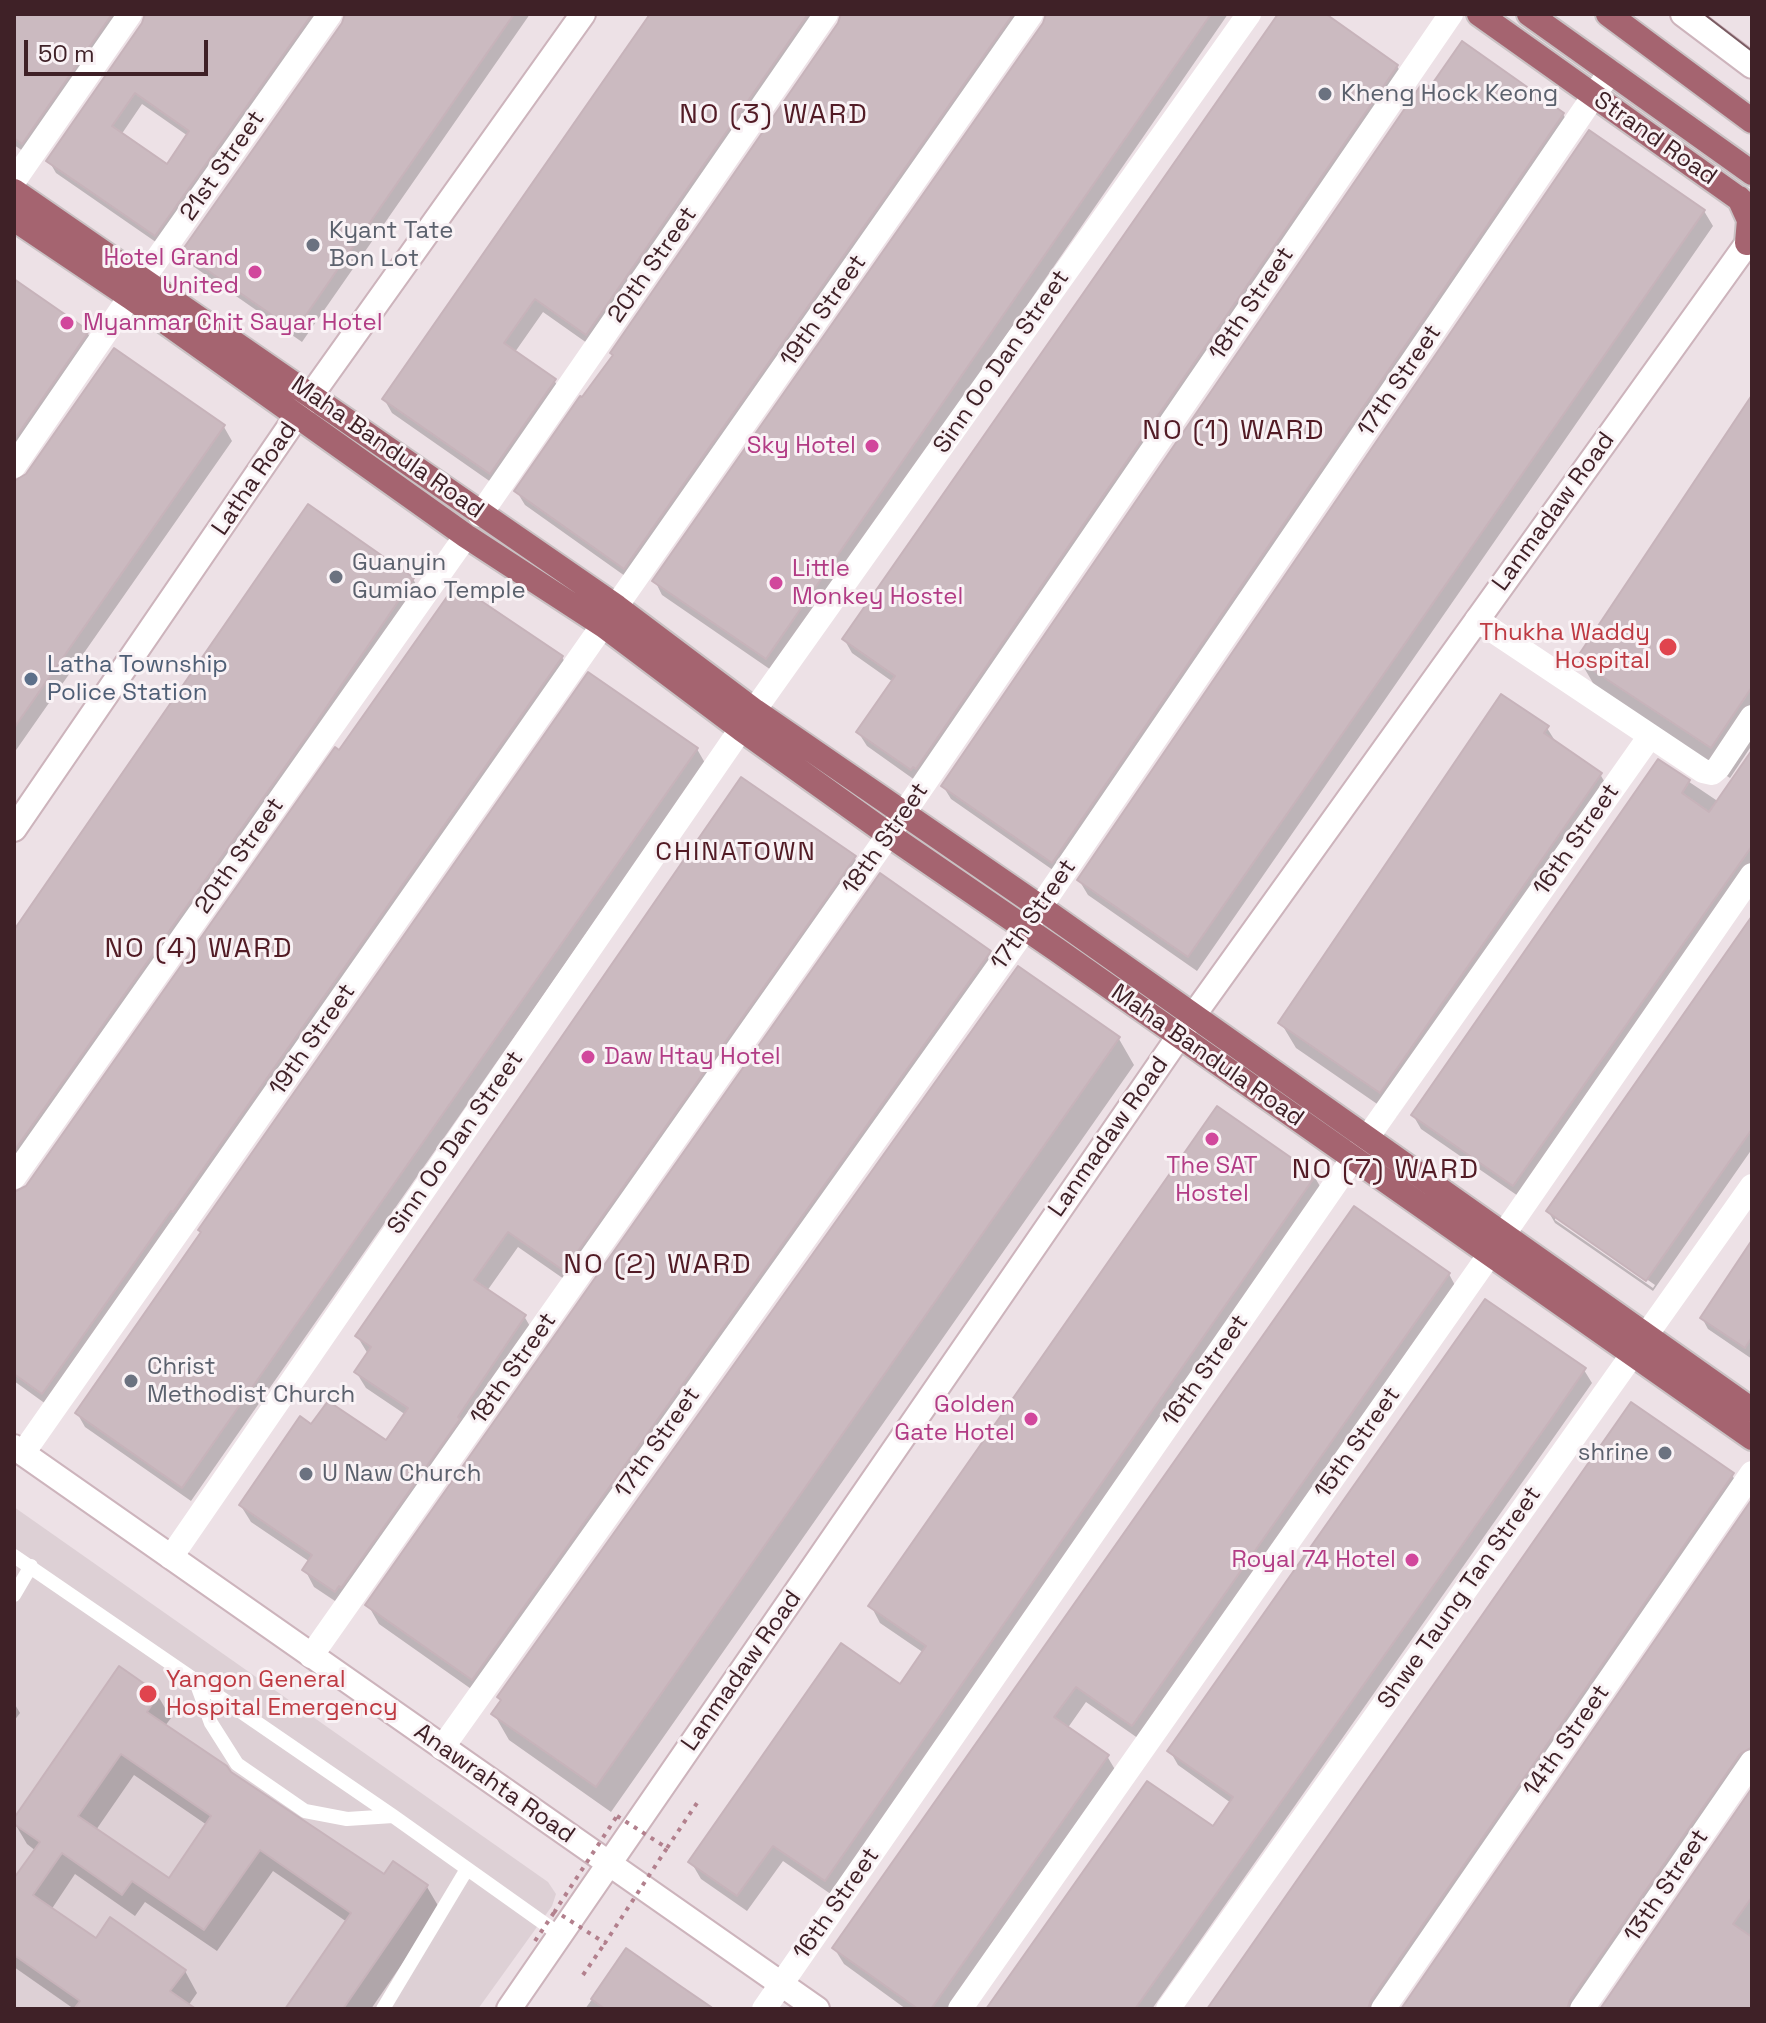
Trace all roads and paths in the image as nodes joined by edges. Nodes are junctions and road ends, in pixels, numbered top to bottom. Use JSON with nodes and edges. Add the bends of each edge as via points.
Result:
{"nodes":[{"id":1,"x":130,"y":14,"type":"edge"},
{"id":2,"x":330,"y":14,"type":"edge"},
{"id":3,"x":583,"y":14,"type":"edge"},
{"id":4,"x":826,"y":14,"type":"edge"},
{"id":5,"x":1031,"y":14,"type":"edge"},
{"id":6,"x":1249,"y":14,"type":"edge"},
{"id":7,"x":1451,"y":14,"type":"edge"},
{"id":8,"x":1479,"y":14,"type":"edge"},
{"id":9,"x":1529,"y":14,"type":"edge"},
{"id":10,"x":1608,"y":14,"type":"edge"},
{"id":11,"x":1683,"y":14,"type":"edge"},
{"id":12,"x":1752,"y":66,"type":"edge"},
{"id":13,"x":1610,"y":72,"type":"junction"},
{"id":14,"x":1595,"y":96,"type":"junction"},
{"id":15,"x":1752,"y":121,"type":"edge"},
{"id":16,"x":1752,"y":173,"type":"edge"},
{"id":17,"x":14,"y":181,"type":"edge"},
{"id":18,"x":14,"y":191,"type":"edge"},
{"id":19,"x":1745,"y":203,"type":"edge"},
{"id":20,"x":14,"y":219,"type":"edge"},
{"id":21,"x":60,"y":236,"type":"junction"},
{"id":22,"x":1750,"y":240,"type":"edge"},
{"id":23,"x":136,"y":288,"type":"junction"},
{"id":24,"x":312,"y":394,"type":"junction"},
{"id":25,"x":297,"y":418,"type":"junction"},
{"id":26,"x":14,"y":466,"type":"edge"},
{"id":27,"x":480,"y":515,"type":"junction"},
{"id":28,"x":466,"y":536,"type":"junction"},
{"id":29,"x":610,"y":617,"type":"junction"},
{"id":30,"x":1477,"y":620,"type":"junction"},
{"id":31,"x":1752,"y":717,"type":"edge"},
{"id":32,"x":748,"y":720,"type":"junction"},
{"id":33,"x":1650,"y":736,"type":"junction"},
{"id":34,"x":904,"y":813,"type":"junction"},
{"id":35,"x":14,"y":829,"type":"edge"},
{"id":36,"x":889,"y":835,"type":"junction"},
{"id":37,"x":1752,"y":875,"type":"edge"},
{"id":38,"x":1040,"y":907,"type":"junction"},
{"id":39,"x":1026,"y":928,"type":"junction"},
{"id":40,"x":1193,"y":1016,"type":"junction"},
{"id":41,"x":1179,"y":1036,"type":"junction"},
{"id":42,"x":1360,"y":1148,"type":"junction"},
{"id":43,"x":14,"y":1177,"type":"edge"},
{"id":44,"x":1752,"y":1186,"type":"edge"},
{"id":45,"x":1497,"y":1245,"type":"junction"},
{"id":46,"x":1640,"y":1345,"type":"junction"},
{"id":47,"x":1752,"y":1410,"type":"edge"},
{"id":48,"x":1752,"y":1438,"type":"edge"},
{"id":49,"x":18,"y":1450,"type":"edge"},
{"id":50,"x":1752,"y":1473,"type":"edge"},
{"id":51,"x":14,"y":1556,"type":"edge"},
{"id":52,"x":171,"y":1557,"type":"junction"},
{"id":53,"x":31,"y":1566,"type":"junction"},
{"id":54,"x":14,"y":1595,"type":"edge"},
{"id":55,"x":311,"y":1656,"type":"junction"},
{"id":56,"x":195,"y":1679,"type":"junction"},
{"id":57,"x":442,"y":1748,"type":"junction"},
{"id":58,"x":1752,"y":1762,"type":"edge"},
{"id":59,"x":697,"y":1803,"type":"dead end"},
{"id":60,"x":393,"y":1816,"type":"junction"},
{"id":61,"x":667,"y":1848,"type":"junction"},
{"id":62,"x":609,"y":1865,"type":"junction"},
{"id":63,"x":467,"y":1869,"type":"junction"},
{"id":64,"x":557,"y":1923,"type":"junction"},
{"id":65,"x":535,"y":1941,"type":"dead end"},
{"id":66,"x":605,"y":1943,"type":"junction"},
{"id":67,"x":583,"y":1975,"type":"dead end"},
{"id":68,"x":781,"y":1984,"type":"junction"},
{"id":69,"x":383,"y":2009,"type":"edge"},
{"id":70,"x":509,"y":2009,"type":"edge"},
{"id":71,"x":764,"y":2009,"type":"edge"},
{"id":72,"x":817,"y":2009,"type":"edge"},
{"id":73,"x":960,"y":2009,"type":"edge"},
{"id":74,"x":1168,"y":2009,"type":"edge"},
{"id":75,"x":1383,"y":2009,"type":"edge"},
{"id":76,"x":1582,"y":2009,"type":"edge"}],
"edges":[{"from":1,"to":17,"type":"street"},
{"from":2,"to":23,"type":"street","name":"21st Street"},
{"from":3,"to":24,"type":"street","name":"Latha Road"},
{"from":4,"to":27,"type":"street","name":"20th Street"},
{"from":5,"to":29,"type":"street","name":"19th Street"},
{"from":6,"to":32,"type":"street","name":"Sinn Oo Dan Street"},
{"from":7,"to":34,"type":"street","name":"18th Street"},
{"from":8,"to":14,"type":"main road","name":"Strand Road"},
{"from":9,"to":13,"type":"main road","name":"Strand Road"},
{"from":10,"to":15,"type":"main road"},
{"from":11,"to":12,"type":"street"},
{"from":13,"to":14,"type":"street","name":"17th Street"},
{"from":13,"to":16,"type":"main road","name":"Strand Road"},
{"from":14,"to":19,"type":"main road","name":"Strand Road"},
{"from":14,"to":38,"type":"street","name":"17th Street"},
{"from":18,"to":21,"type":"main road","name":"Maha Bandula Road"},
{"from":19,"to":22,"type":"main road"},
{"from":20,"to":21,"type":"main road","name":"Maha Bandula Road"},
{"from":21,"to":23,"type":"main road","name":"Maha Bandula Road"},
{"from":22,"to":30,"type":"street","name":"Lanmadaw Road"},
{"from":23,"to":24,"type":"main road","name":"Maha Bandula Road"},
{"from":23,"to":25,"type":"main road","name":"Maha Bandula Road"},
{"from":23,"to":26,"type":"street","name":"21st Street"},
{"from":24,"to":25,"type":"street","name":"Latha Road"},
{"from":24,"to":27,"type":"main road","name":"Maha Bandula Road"},
{"from":25,"to":28,"type":"main road","name":"Maha Bandula Road"},
{"from":25,"to":35,"type":"street","name":"Latha Road"},
{"from":27,"to":29,"type":"main road","name":"Maha Bandula Road"},
{"from":28,"to":29,"type":"main road","name":"Maha Bandula Road"},
{"from":28,"to":43,"type":"street","name":"20th Street"},
{"from":29,"to":32,"type":"main road","name":"Maha Bandula Road"},
{"from":29,"to":49,"type":"street","name":"19th Street"},
{"from":30,"to":33,"type":"street"},
{"from":30,"to":40,"type":"street","name":"Lanmadaw Road"},
{"from":31,"to":33,"type":"street","via":[[1712,773]]},
{"from":32,"to":34,"type":"main road","name":"Maha Bandula Road"},
{"from":32,"to":36,"type":"main road","name":"Maha Bandula Road"},
{"from":32,"to":52,"type":"street","name":"Sinn Oo Dan Street"},
{"from":33,"to":42,"type":"street","name":"16th Street"},
{"from":34,"to":36,"type":"street","name":"18th Street"},
{"from":34,"to":38,"type":"main road","name":"Maha Bandula Road"},
{"from":36,"to":39,"type":"main road","name":"Maha Bandula Road"},
{"from":36,"to":55,"type":"street","name":"18th Street"},
{"from":37,"to":45,"type":"street","name":"15th Street"},
{"from":38,"to":39,"type":"street","name":"17th Street"},
{"from":38,"to":40,"type":"main road","name":"Maha Bandula Road"},
{"from":39,"to":41,"type":"main road","name":"Maha Bandula Road"},
{"from":39,"to":57,"type":"street","name":"17th Street"},
{"from":40,"to":41,"type":"street","name":"Lanmadaw Road"},
{"from":40,"to":42,"type":"main road","name":"Maha Bandula Road"},
{"from":41,"to":42,"type":"main road","name":"Maha Bandula Road"},
{"from":41,"to":62,"type":"street","name":"Lanmadaw Road"},
{"from":42,"to":45,"type":"main road","name":"Maha Bandula Road"},
{"from":42,"to":68,"type":"street","name":"16th Street"},
{"from":44,"to":46,"type":"street","name":"Shwe Taung Tan Street"},
{"from":45,"to":46,"type":"main road","name":"Maha Bandula Road"},
{"from":45,"to":73,"type":"street","name":"15th Street"},
{"from":46,"to":47,"type":"main road","name":"Maha Bandula Road"},
{"from":46,"to":48,"type":"main road","name":"Maha Bandula Road"},
{"from":46,"to":74,"type":"street","name":"Shwe Taung Tan Street"},
{"from":49,"to":52,"type":"street","name":"Anawrahta Road"},
{"from":50,"to":75,"type":"street","name":"14th Street"},
{"from":51,"to":53,"type":"lane"},
{"from":52,"to":55,"type":"street","name":"Anawrahta Road"},
{"from":53,"to":54,"type":"lane"},
{"from":53,"to":56,"type":"lane"},
{"from":55,"to":57,"type":"street","name":"Anawrahta Road"},
{"from":56,"to":60,"type":"lane"},
{"from":56,"to":60,"type":"lane","via":[[211,1723],[237,1764],[305,1811],[347,1819]]},
{"from":57,"to":62,"type":"street","name":"Anawrahta Road"},
{"from":58,"to":76,"type":"street","name":"13th Street"},
{"from":59,"to":61,"type":"path"},
{"from":60,"to":63,"type":"lane"},
{"from":61,"to":64,"type":"path","bridge":true,"via":[[617,1816]]},
{"from":61,"to":66,"type":"path","bridge":true},
{"from":62,"to":64,"type":"street","name":"Lanmadaw Road"},
{"from":62,"to":68,"type":"street","name":"Anawrahta Road"},
{"from":63,"to":64,"type":"lane"},
{"from":63,"to":69,"type":"lane"},
{"from":64,"to":65,"type":"path","bridge":true},
{"from":64,"to":66,"type":"path","bridge":true},
{"from":64,"to":70,"type":"street","name":"Lanmadaw Road"},
{"from":66,"to":67,"type":"path"},
{"from":68,"to":71,"type":"street","name":"16th Street"},
{"from":68,"to":72,"type":"street","name":"Anawrahta Road"}]}
